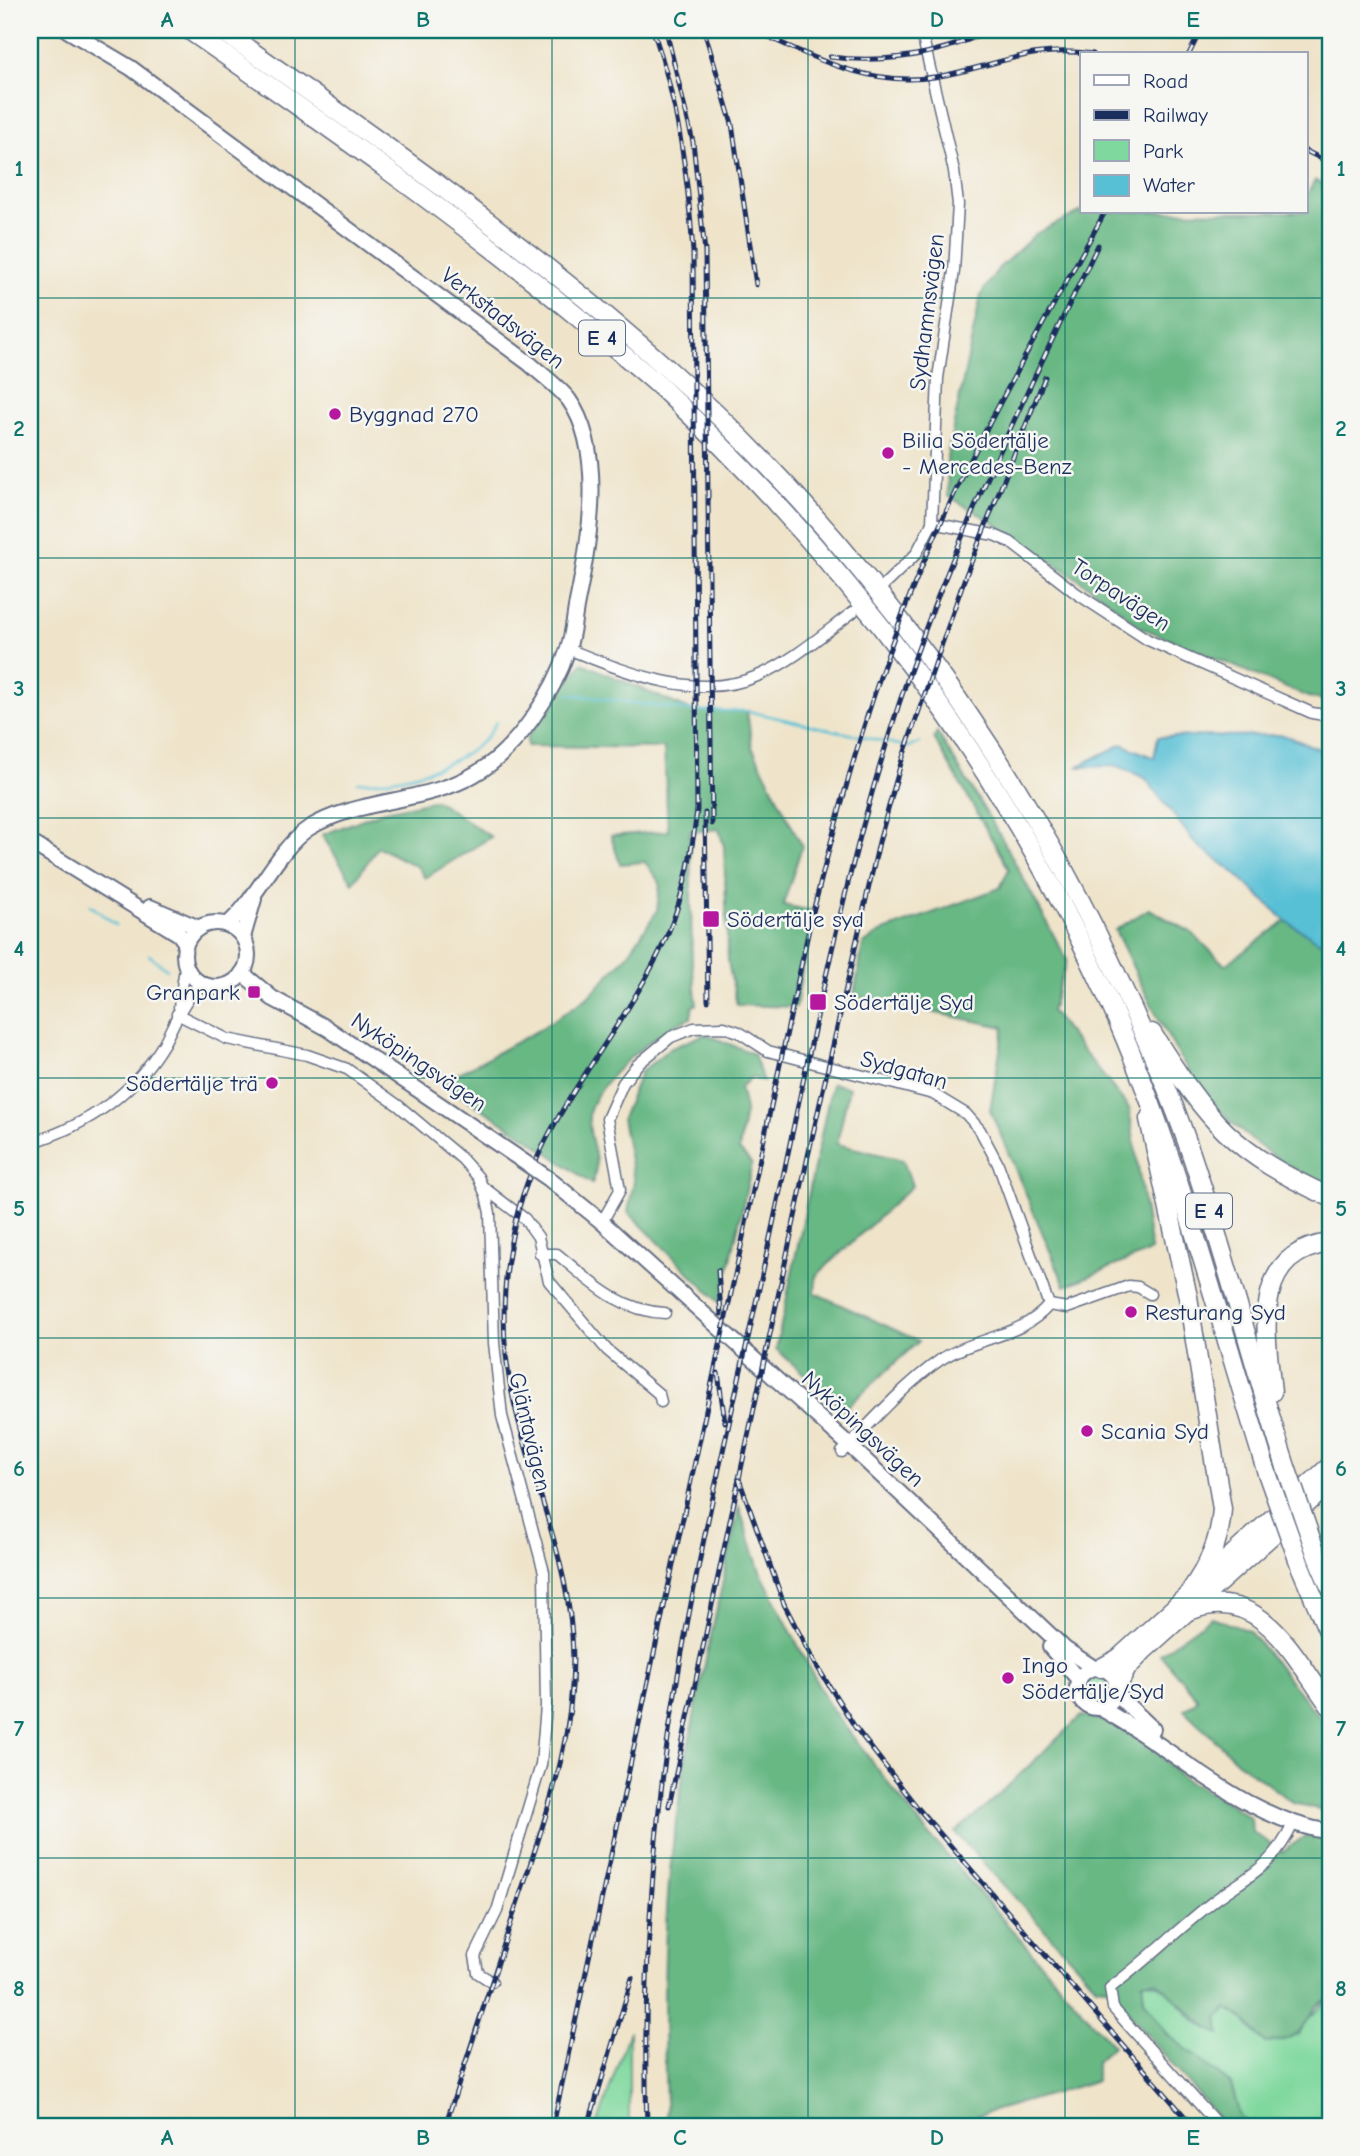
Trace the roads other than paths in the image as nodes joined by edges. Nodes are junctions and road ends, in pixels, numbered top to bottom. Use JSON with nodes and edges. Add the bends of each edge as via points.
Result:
{"nodes":[{"id":1,"x":67,"y":30,"type":"edge"},
{"id":2,"x":189,"y":30,"type":"edge"},
{"id":3,"x":221,"y":30,"type":"edge"},
{"id":4,"x":921,"y":30,"type":"edge"},
{"id":5,"x":932,"y":523,"type":"junction"},
{"id":6,"x":884,"y":585,"type":"dead end"},
{"id":7,"x":853,"y":612,"type":"dead end"},
{"id":8,"x":568,"y":649,"type":"junction"},
{"id":9,"x":1330,"y":716,"type":"edge"},
{"id":10,"x":30,"y":842,"type":"edge"},
{"id":11,"x":104,"y":886,"type":"junction"},
{"id":12,"x":256,"y":891,"type":"junction"},
{"id":13,"x":227,"y":925,"type":"junction"},
{"id":14,"x":199,"y":928,"type":"junction"},
{"id":15,"x":243,"y":937,"type":"junction"},
{"id":16,"x":186,"y":942,"type":"junction"},
{"id":17,"x":185,"y":968,"type":"junction"},
{"id":18,"x":242,"y":973,"type":"junction"},
{"id":19,"x":200,"y":984,"type":"junction"},
{"id":20,"x":229,"y":985,"type":"junction"},
{"id":21,"x":1123,"y":987,"type":"junction"},
{"id":22,"x":272,"y":998,"type":"junction"},
{"id":23,"x":177,"y":1014,"type":"junction"},
{"id":24,"x":1132,"y":1054,"type":"junction"},
{"id":25,"x":30,"y":1143,"type":"edge"},
{"id":26,"x":483,"y":1187,"type":"junction"},
{"id":27,"x":1330,"y":1197,"type":"edge"},
{"id":28,"x":602,"y":1222,"type":"junction"},
{"id":29,"x":1330,"y":1243,"type":"edge"},
{"id":30,"x":540,"y":1254,"type":"junction"},
{"id":31,"x":1150,"y":1294,"type":"dead end"},
{"id":32,"x":1049,"y":1305,"type":"junction"},
{"id":33,"x":665,"y":1313,"type":"dead end"},
{"id":34,"x":661,"y":1402,"type":"dead end"},
{"id":35,"x":1277,"y":1441,"type":"junction"},
{"id":36,"x":846,"y":1449,"type":"junction"},
{"id":37,"x":1330,"y":1466,"type":"edge"},
{"id":38,"x":1330,"y":1483,"type":"edge"},
{"id":39,"x":1330,"y":1587,"type":"edge"},
{"id":40,"x":1189,"y":1593,"type":"junction"},
{"id":41,"x":1186,"y":1613,"type":"junction"},
{"id":42,"x":1330,"y":1636,"type":"edge"},
{"id":43,"x":1097,"y":1668,"type":"junction"},
{"id":44,"x":1079,"y":1680,"type":"junction"},
{"id":45,"x":1117,"y":1690,"type":"junction"},
{"id":46,"x":1330,"y":1706,"type":"edge"},
{"id":47,"x":1100,"y":1708,"type":"junction"},
{"id":48,"x":1232,"y":1795,"type":"junction"},
{"id":49,"x":1293,"y":1824,"type":"junction"},
{"id":50,"x":1330,"y":1832,"type":"edge"},
{"id":51,"x":492,"y":1982,"type":"dead end"},
{"id":52,"x":1219,"y":2126,"type":"edge"}],
"edges":[{"from":1,"to":8,"type":"main road","name":"Verkstadsvägen","via":[[131,68],[244,151],[530,364],[569,400],[584,434],[593,493]]},
{"from":2,"to":24,"type":"highway","number":"E 4","via":[[529,276],[661,387],[761,485],[860,599],[977,761],[1063,905]]},
{"from":3,"to":21,"type":"highway","number":"E 4","via":[[540,262],[671,372],[773,471],[882,598],[966,712],[1043,833]]},
{"from":4,"to":5,"type":"street","name":"Sydhamnsvägen","via":[[958,204],[954,271],[937,378]]},
{"from":5,"to":6,"type":"street","name":"Sydhamnsvägen","via":[[916,554]]},
{"from":5,"to":9,"type":"street","name":"Torpavägen","via":[[1010,542],[1148,640],[1312,713]]},
{"from":7,"to":8,"type":"street","via":[[778,666],[730,684],[663,681]]},
{"from":8,"to":12,"type":"main road","name":"Verkstadsvägen","via":[[536,714],[503,755],[474,775],[309,828]]},
{"from":10,"to":11,"type":"main road"},
{"from":11,"to":14,"type":"main road"},
{"from":11,"to":16,"type":"main road"},
{"from":12,"to":13,"type":"main road","name":"Verkstadsvägen"},
{"from":12,"to":15,"type":"main road","name":"Verkstadsvägen"},
{"from":13,"to":14,"type":"main road"},
{"from":13,"to":15,"type":"main road"},
{"from":14,"to":16,"type":"main road"},
{"from":15,"to":18,"type":"main road","via":[[248,959]]},
{"from":16,"to":17,"type":"main road"},
{"from":17,"to":19,"type":"main road"},
{"from":17,"to":23,"type":"street"},
{"from":18,"to":20,"type":"main road"},
{"from":18,"to":22,"type":"main road","name":"Nyköpingsvägen"},
{"from":19,"to":20,"type":"main road"},
{"from":19,"to":23,"type":"street"},
{"from":20,"to":22,"type":"main road","name":"Nyköpingsvägen"},
{"from":21,"to":27,"type":"highway","via":[[1190,1094],[1223,1132],[1279,1173]]},
{"from":21,"to":35,"type":"highway","number":"E 4","via":[[1186,1137]]},
{"from":22,"to":28,"type":"main road","name":"Nyköpingsvägen","bridge":true,"via":[[327,1028],[514,1154]]},
{"from":23,"to":25,"type":"street","via":[[148,1067],[108,1107],[65,1132]]},
{"from":23,"to":26,"type":"street","name":"Gläntavägen","via":[[226,1039],[307,1055],[347,1069],[450,1148]]},
{"from":24,"to":40,"type":"highway","via":[[1188,1297],[1222,1509],[1212,1558]]},
{"from":24,"to":42,"type":"highway","number":"E 4","bridge":true,"via":[[1169,1146],[1267,1473]]},
{"from":26,"to":30,"type":"street","via":[[525,1219],[538,1237]]},
{"from":26,"to":51,"type":"street","name":"Gläntavägen","via":[[490,1213],[490,1292],[502,1416],[541,1557],[546,1614],[541,1765],[497,1911],[474,1956],[478,1973]]},
{"from":28,"to":32,"type":"street","name":"Sydgatan","via":[[620,1190],[607,1119],[623,1083],[671,1037],[694,1028],[724,1027],[768,1051],[933,1094],[966,1114],[998,1164]]},
{"from":28,"to":36,"type":"main road","name":"Nyköpingsvägen"},
{"from":29,"to":35,"type":"highway","via":[[1291,1259],[1280,1270],[1268,1297],[1265,1331]]},
{"from":30,"to":33,"type":"street","via":[[557,1254],[618,1302],[643,1312]]},
{"from":30,"to":34,"type":"street","via":[[549,1281],[607,1350],[659,1394]]},
{"from":31,"to":32,"type":"street","via":[[1129,1286],[1067,1308]]},
{"from":32,"to":36,"type":"street","via":[[1036,1321],[941,1359]]},
{"from":35,"to":39,"type":"highway","number":"E 4","bridge":true},
{"from":36,"to":43,"type":"main road","name":"Nyköpingsvägen","via":[[1065,1649]]},
{"from":36,"to":44,"type":"main road","name":"Nyköpingsvägen"},
{"from":37,"to":40,"type":"highway"},
{"from":38,"to":41,"type":"highway"},
{"from":40,"to":43,"type":"highway","via":[[1118,1658]]},
{"from":41,"to":45,"type":"highway","via":[[1127,1668]]},
{"from":41,"to":46,"type":"highway","via":[[1231,1604],[1255,1614],[1275,1632]]},
{"from":43,"to":44,"type":"main road"},
{"from":43,"to":45,"type":"main road","via":[[1112,1675]]},
{"from":44,"to":47,"type":"main road","via":[[1081,1700]]},
{"from":45,"to":47,"type":"main road","via":[[1110,1703]]},
{"from":45,"to":48,"type":"main road","via":[[1140,1719]]},
{"from":47,"to":48,"type":"main road"},
{"from":48,"to":49,"type":"main road"},
{"from":49,"to":50,"type":"main road"},
{"from":49,"to":52,"type":"street","via":[[1263,1867],[1215,1900],[1110,1988],[1112,2008]]}]}
